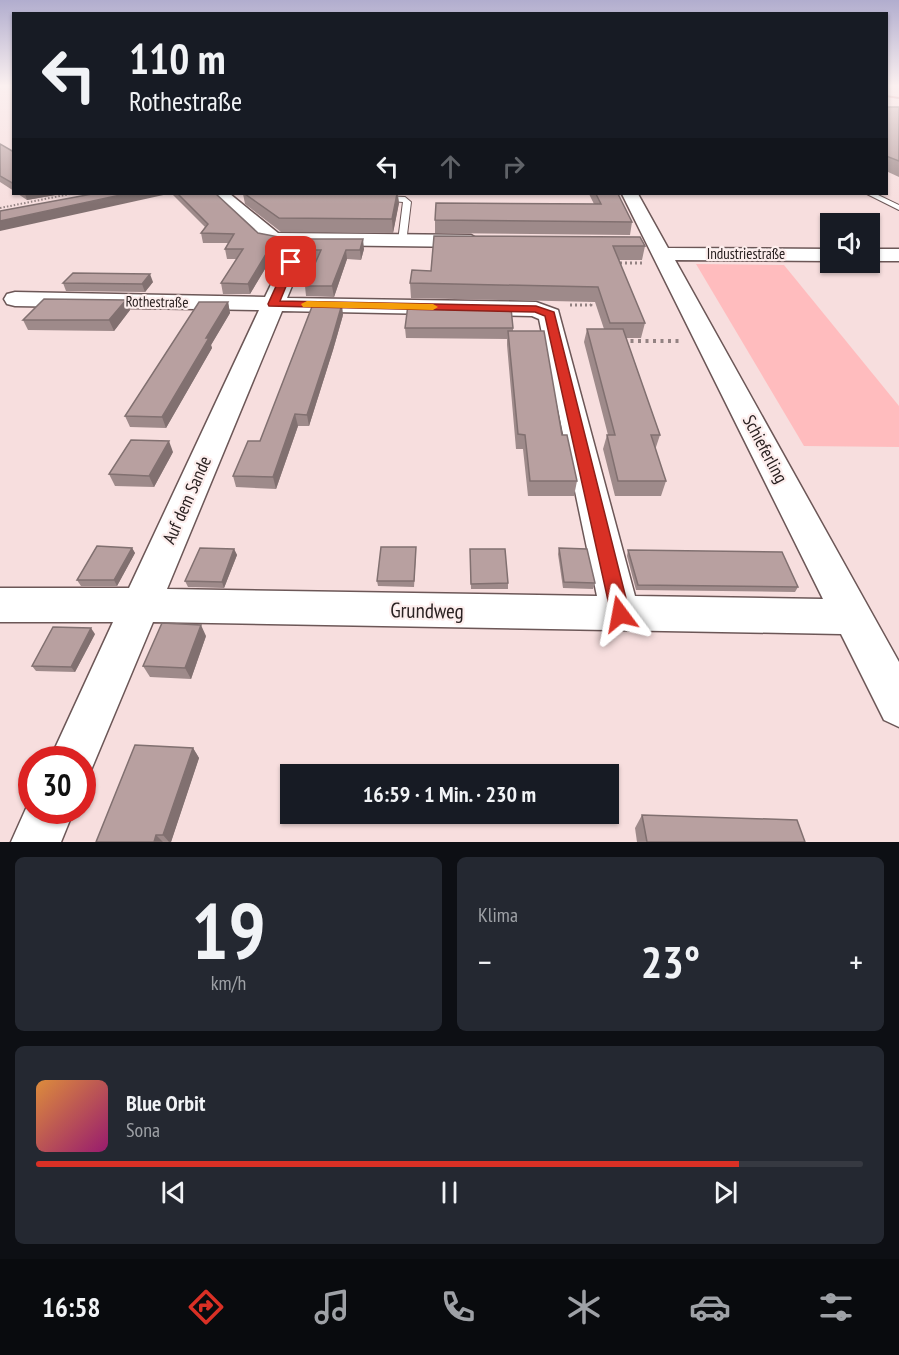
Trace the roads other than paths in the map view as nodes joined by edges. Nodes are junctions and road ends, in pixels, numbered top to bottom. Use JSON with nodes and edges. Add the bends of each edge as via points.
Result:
{"nodes":[{"id":1,"x":631,"y":195,"type":"edge"},
{"id":2,"x":873,"y":195,"type":"edge"},
{"id":3,"x":229,"y":198,"type":"edge"},
{"id":4,"x":371,"y":198,"type":"edge"},
{"id":5,"x":899,"y":208,"type":"edge"},
{"id":6,"x":301,"y":241,"type":"junction"},
{"id":7,"x":403,"y":241,"type":"junction"},
{"id":8,"x":488,"y":242,"type":"edge"},
{"id":9,"x":632,"y":243,"type":"edge"},
{"id":10,"x":662,"y":253,"type":"junction"},
{"id":11,"x":820,"y":255,"type":"edge"},
{"id":12,"x":880,"y":255,"type":"edge"},
{"id":13,"x":899,"y":255,"type":"edge"},
{"id":14,"x":15,"y":299,"type":"dead end"},
{"id":15,"x":273,"y":304,"type":"junction"},
{"id":16,"x":0,"y":605,"type":"edge"},
{"id":17,"x":141,"y":605,"type":"junction"},
{"id":18,"x":620,"y":614,"type":"junction"},
{"id":19,"x":855,"y":617,"type":"junction"},
{"id":20,"x":887,"y":658,"type":"edge"},
{"id":21,"x":899,"y":705,"type":"edge"},
{"id":22,"x":79,"y":746,"type":"edge"},
{"id":23,"x":44,"y":824,"type":"edge"},
{"id":24,"x":36,"y":842,"type":"edge"}],
"edges":[{"from":1,"to":10,"type":"street","name":"Schieferling"},
{"from":2,"to":5,"type":"lane"},
{"from":3,"to":6,"type":"street","via":[[269,237]]},
{"from":4,"to":7,"type":"lane","via":[[405,199]]},
{"from":6,"to":7,"type":"street"},
{"from":6,"to":15,"type":"street","name":"Auf dem Sande"},
{"from":7,"to":8,"type":"street"},
{"from":9,"to":10,"type":"street","name":"Industriestraße"},
{"from":10,"to":11,"type":"street","name":"Industriestraße"},
{"from":10,"to":19,"type":"street","name":"Schieferling"},
{"from":12,"to":13,"type":"street"},
{"from":14,"to":15,"type":"street","name":"Rothestraße"},
{"from":15,"to":17,"type":"street","name":"Auf dem Sande"},
{"from":15,"to":18,"type":"street","name":"Rothestraße","via":[[536,309],[547,313]]},
{"from":16,"to":17,"type":"street","name":"Grundweg"},
{"from":17,"to":18,"type":"street","name":"Grundweg"},
{"from":17,"to":22,"type":"street","name":"Auf dem Sande"},
{"from":18,"to":19,"type":"street","name":"Grundweg"},
{"from":19,"to":20,"type":"street","name":"Schieferling"},
{"from":20,"to":21,"type":"street","name":"Schieferling"},
{"from":23,"to":24,"type":"street"}]}
